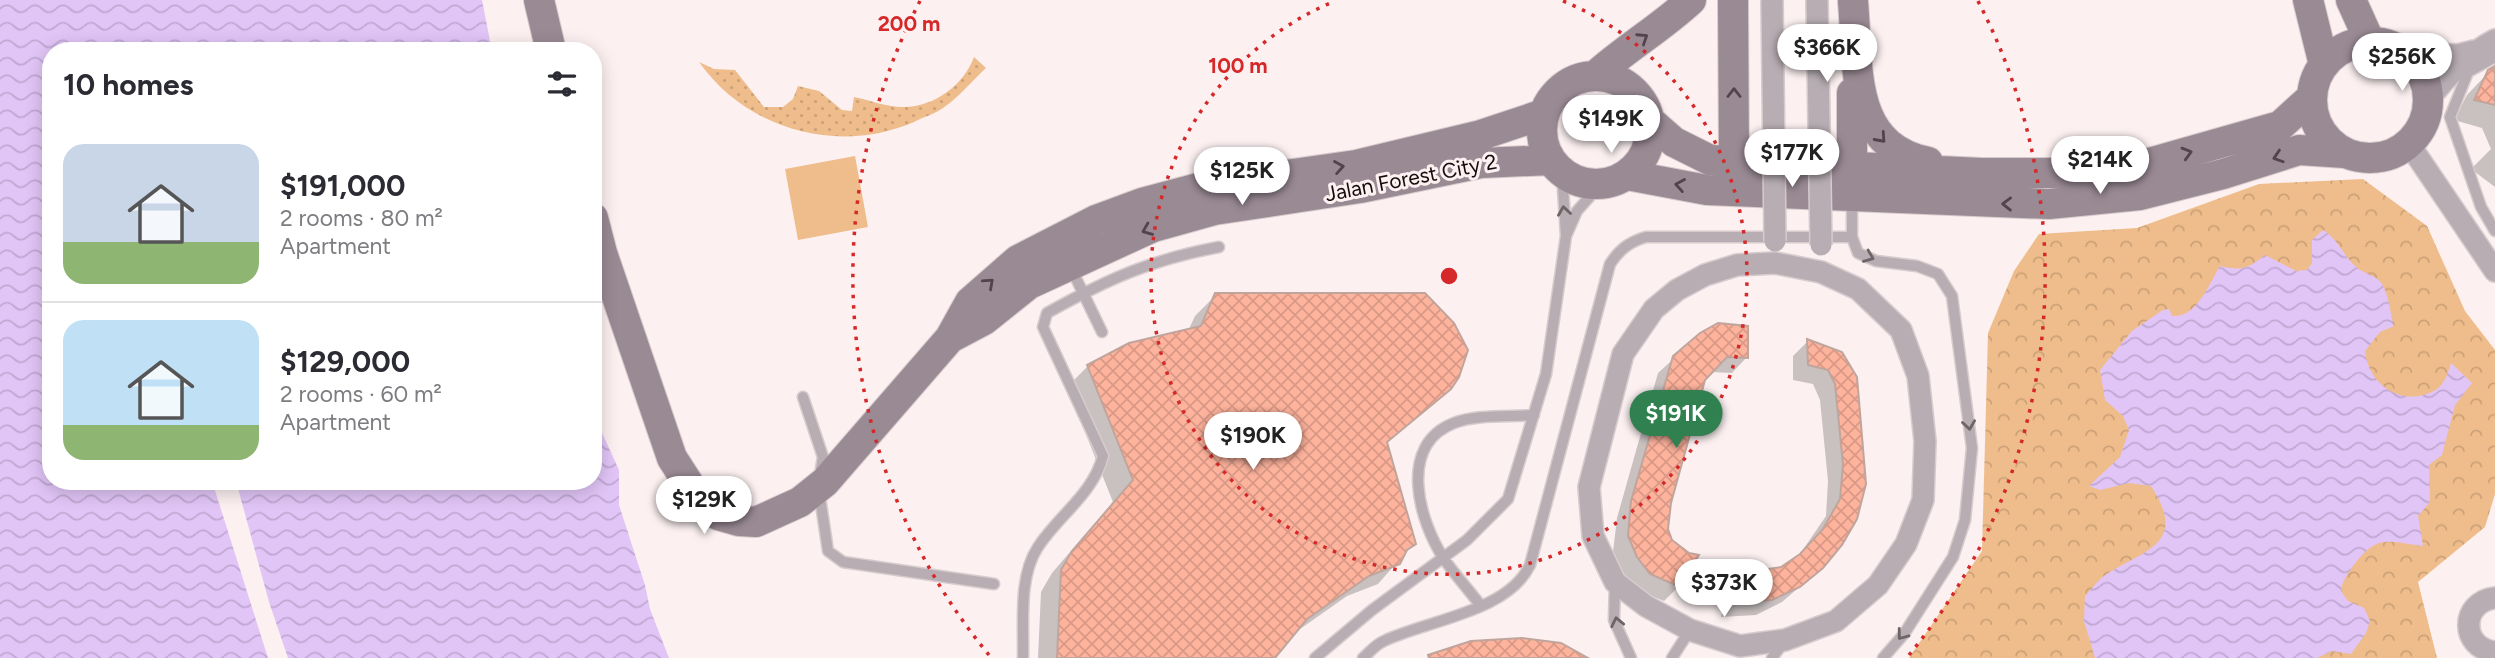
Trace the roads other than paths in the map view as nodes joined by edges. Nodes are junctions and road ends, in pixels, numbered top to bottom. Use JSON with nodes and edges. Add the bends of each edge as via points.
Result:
{"nodes":[{"id":1,"x":538,"y":0,"type":"edge"},
{"id":2,"x":1691,"y":0,"type":"edge"},
{"id":3,"x":1733,"y":0,"type":"edge"},
{"id":4,"x":1772,"y":0,"type":"edge"},
{"id":5,"x":1817,"y":0,"type":"edge"},
{"id":6,"x":2308,"y":0,"type":"edge"},
{"id":7,"x":2351,"y":0,"type":"edge"},
{"id":8,"x":1853,"y":1,"type":"edge"},
{"id":9,"x":2495,"y":40,"type":"edge"},
{"id":10,"x":549,"y":42,"type":"edge"},
{"id":11,"x":2370,"y":42,"type":"junction"},
{"id":12,"x":2474,"y":51,"type":"junction"},
{"id":13,"x":2405,"y":53,"type":"junction"},
{"id":14,"x":2495,"y":57,"type":"edge"},
{"id":15,"x":2324,"y":65,"type":"junction"},
{"id":16,"x":1595,"y":76,"type":"junction"},
{"id":17,"x":2312,"y":97,"type":"junction"},
{"id":18,"x":2429,"y":99,"type":"junction"},
{"id":19,"x":1544,"y":114,"type":"junction"},
{"id":20,"x":1650,"y":121,"type":"junction"},
{"id":21,"x":2409,"y":144,"type":"junction"},
{"id":22,"x":2345,"y":153,"type":"junction"},
{"id":23,"x":1734,"y":161,"type":"junction"},
{"id":24,"x":1556,"y":166,"type":"junction"},
{"id":25,"x":1852,"y":167,"type":"junction"},
{"id":26,"x":1982,"y":173,"type":"junction"},
{"id":27,"x":1614,"y":180,"type":"junction"},
{"id":28,"x":1852,"y":197,"type":"junction"},
{"id":29,"x":2495,"y":231,"type":"edge"},
{"id":30,"x":1566,"y":236,"type":"junction"},
{"id":31,"x":1853,"y":237,"type":"junction"},
{"id":32,"x":1219,"y":247,"type":"dead end"},
{"id":33,"x":1775,"y":252,"type":"junction"},
{"id":34,"x":602,"y":253,"type":"edge"},
{"id":35,"x":1063,"y":253,"type":"junction"},
{"id":36,"x":2495,"y":271,"type":"edge"},
{"id":37,"x":1821,"y":272,"type":"junction"},
{"id":38,"x":1083,"y":292,"type":"junction"},
{"id":39,"x":1102,"y":332,"type":"dead end"},
{"id":40,"x":803,"y":397,"type":"dead end"},
{"id":41,"x":1534,"y":415,"type":"junction"},
{"id":42,"x":818,"y":487,"type":"junction"},
{"id":43,"x":1443,"y":557,"type":"junction"},
{"id":44,"x":1615,"y":582,"type":"junction"},
{"id":45,"x":994,"y":584,"type":"dead end"},
{"id":46,"x":2495,"y":598,"type":"edge"},
{"id":47,"x":1481,"y":606,"type":"junction"},
{"id":48,"x":1690,"y":629,"type":"junction"},
{"id":49,"x":1785,"y":640,"type":"junction"},
{"id":50,"x":2489,"y":653,"type":"edge"},
{"id":51,"x":1023,"y":658,"type":"edge"},
{"id":52,"x":1315,"y":658,"type":"edge"},
{"id":53,"x":1363,"y":658,"type":"edge"},
{"id":54,"x":1631,"y":658,"type":"edge"},
{"id":55,"x":1672,"y":658,"type":"edge"},
{"id":56,"x":1772,"y":658,"type":"edge"},
{"id":57,"x":1883,"y":658,"type":"edge"}],
"edges":[{"from":1,"to":10,"type":"street"},
{"from":16,"to":2,"type":"street","one_way":true},
{"from":23,"to":3,"type":"street","one_way":true},
{"from":4,"to":33,"type":"street","bridge":true},
{"from":5,"to":37,"type":"street","bridge":true},
{"from":6,"to":15,"type":"street"},
{"from":7,"to":11,"type":"street"},
{"from":8,"to":25,"type":"street"},
{"from":8,"to":26,"type":"street","one_way":true,"via":[[1861,89],[1874,131],[1888,147],[1907,158]]},
{"from":9,"to":12,"type":"street"},
{"from":11,"to":13,"type":"street"},
{"from":11,"to":15,"type":"street","via":[[2336,53]]},
{"from":12,"to":13,"type":"street","via":[[2458,55]]},
{"from":12,"to":18,"type":"street"},
{"from":13,"to":18,"type":"street","via":[[2418,66]]},
{"from":14,"to":29,"type":"lane","via":[[2468,72],[2450,117],[2481,207]]},
{"from":15,"to":17,"type":"street"},
{"from":16,"to":19,"type":"street","via":[[1558,91]]},
{"from":16,"to":20,"type":"street","via":[[1625,83],[1645,106]]},
{"from":17,"to":22,"type":"street","via":[[2320,130]]},
{"from":26,"to":17,"type":"street","one_way":true,"via":[[2132,168],[2280,127]]},
{"from":18,"to":21,"type":"street","via":[[2427,116]]},
{"from":19,"to":24,"type":"street","via":[[1543,138]]},
{"from":35,"to":19,"type":"street","name":"Jalan Forest City 2","one_way":true,"via":[[1096,220],[1142,203],[1202,187],[1356,165],[1481,135]]},
{"from":20,"to":23,"type":"street","via":[[1695,154]]},
{"from":20,"to":27,"type":"street","via":[[1646,152]]},
{"from":21,"to":22,"type":"street","via":[[2379,158]]},
{"from":21,"to":36,"type":"street"},
{"from":22,"to":28,"type":"street","name":"Jalan Forest City 2","one_way":true,"via":[[2300,150],[2140,195],[2049,205]]},
{"from":23,"to":25,"type":"street"},
{"from":24,"to":27,"type":"street","name":"Jalan Forest City 2","via":[[1576,180]]},
{"from":30,"to":24,"type":"lane","one_way":true},
{"from":24,"to":35,"type":"street","name":"Jalan Forest City 2","one_way":true,"via":[[1480,163],[1348,190],[1214,210]]},
{"from":25,"to":26,"type":"street"},
{"from":25,"to":28,"type":"street"},
{"from":28,"to":27,"type":"street","name":"Jalan Forest City 2","one_way":true},
{"from":27,"to":30,"type":"lane","via":[[1577,211]]},
{"from":28,"to":31,"type":"lane"},
{"from":30,"to":41,"type":"lane","via":[[1554,334]]},
{"from":31,"to":47,"type":"lane","via":[[1646,237],[1618,251],[1610,264],[1530,565],[1515,588]]},
{"from":31,"to":57,"type":"lane","one_way":true,"via":[[1858,253],[1876,261],[1917,266],[1938,274],[1952,296],[1972,448],[1965,520],[1953,557],[1904,635]]},
{"from":32,"to":38,"type":"lane","via":[[1139,266]]},
{"from":33,"to":37,"type":"street"},
{"from":33,"to":44,"type":"street","via":[[1705,275],[1677,290],[1654,309],[1623,354],[1589,487],[1593,536]]},
{"from":34,"to":42,"type":"street","via":[[672,458],[701,503],[718,515],[756,522],[800,502]]},
{"from":35,"to":38,"type":"lane"},
{"from":35,"to":42,"type":"street","name":"Jalan Forest City 2","via":[[984,320],[950,338]]},
{"from":37,"to":49,"type":"street","via":[[1858,289],[1901,330],[1918,376],[1925,441],[1923,500],[1906,544],[1878,585],[1836,621]]},
{"from":38,"to":39,"type":"lane"},
{"from":38,"to":51,"type":"lane","via":[[1047,313],[1043,327],[1103,456],[1093,482],[1036,548],[1027,571]]},
{"from":40,"to":42,"type":"lane","via":[[823,457]]},
{"from":41,"to":43,"type":"lane","via":[[1508,499]]},
{"from":41,"to":43,"type":"lane","via":[[1454,423],[1426,445],[1416,483]]},
{"from":42,"to":45,"type":"lane","via":[[828,551],[843,562]]},
{"from":43,"to":47,"type":"lane"},
{"from":43,"to":52,"type":"lane"},
{"from":44,"to":48,"type":"street","via":[[1646,606]]},
{"from":54,"to":44,"type":"lane","one_way":true,"via":[[1614,620]]},
{"from":46,"to":50,"type":"street","via":[[2478,603],[2468,625],[2472,640]]},
{"from":47,"to":53,"type":"lane","via":[[1382,642]]},
{"from":48,"to":49,"type":"street","via":[[1740,646]]},
{"from":48,"to":55,"type":"lane"},
{"from":49,"to":56,"type":"lane"}]}
